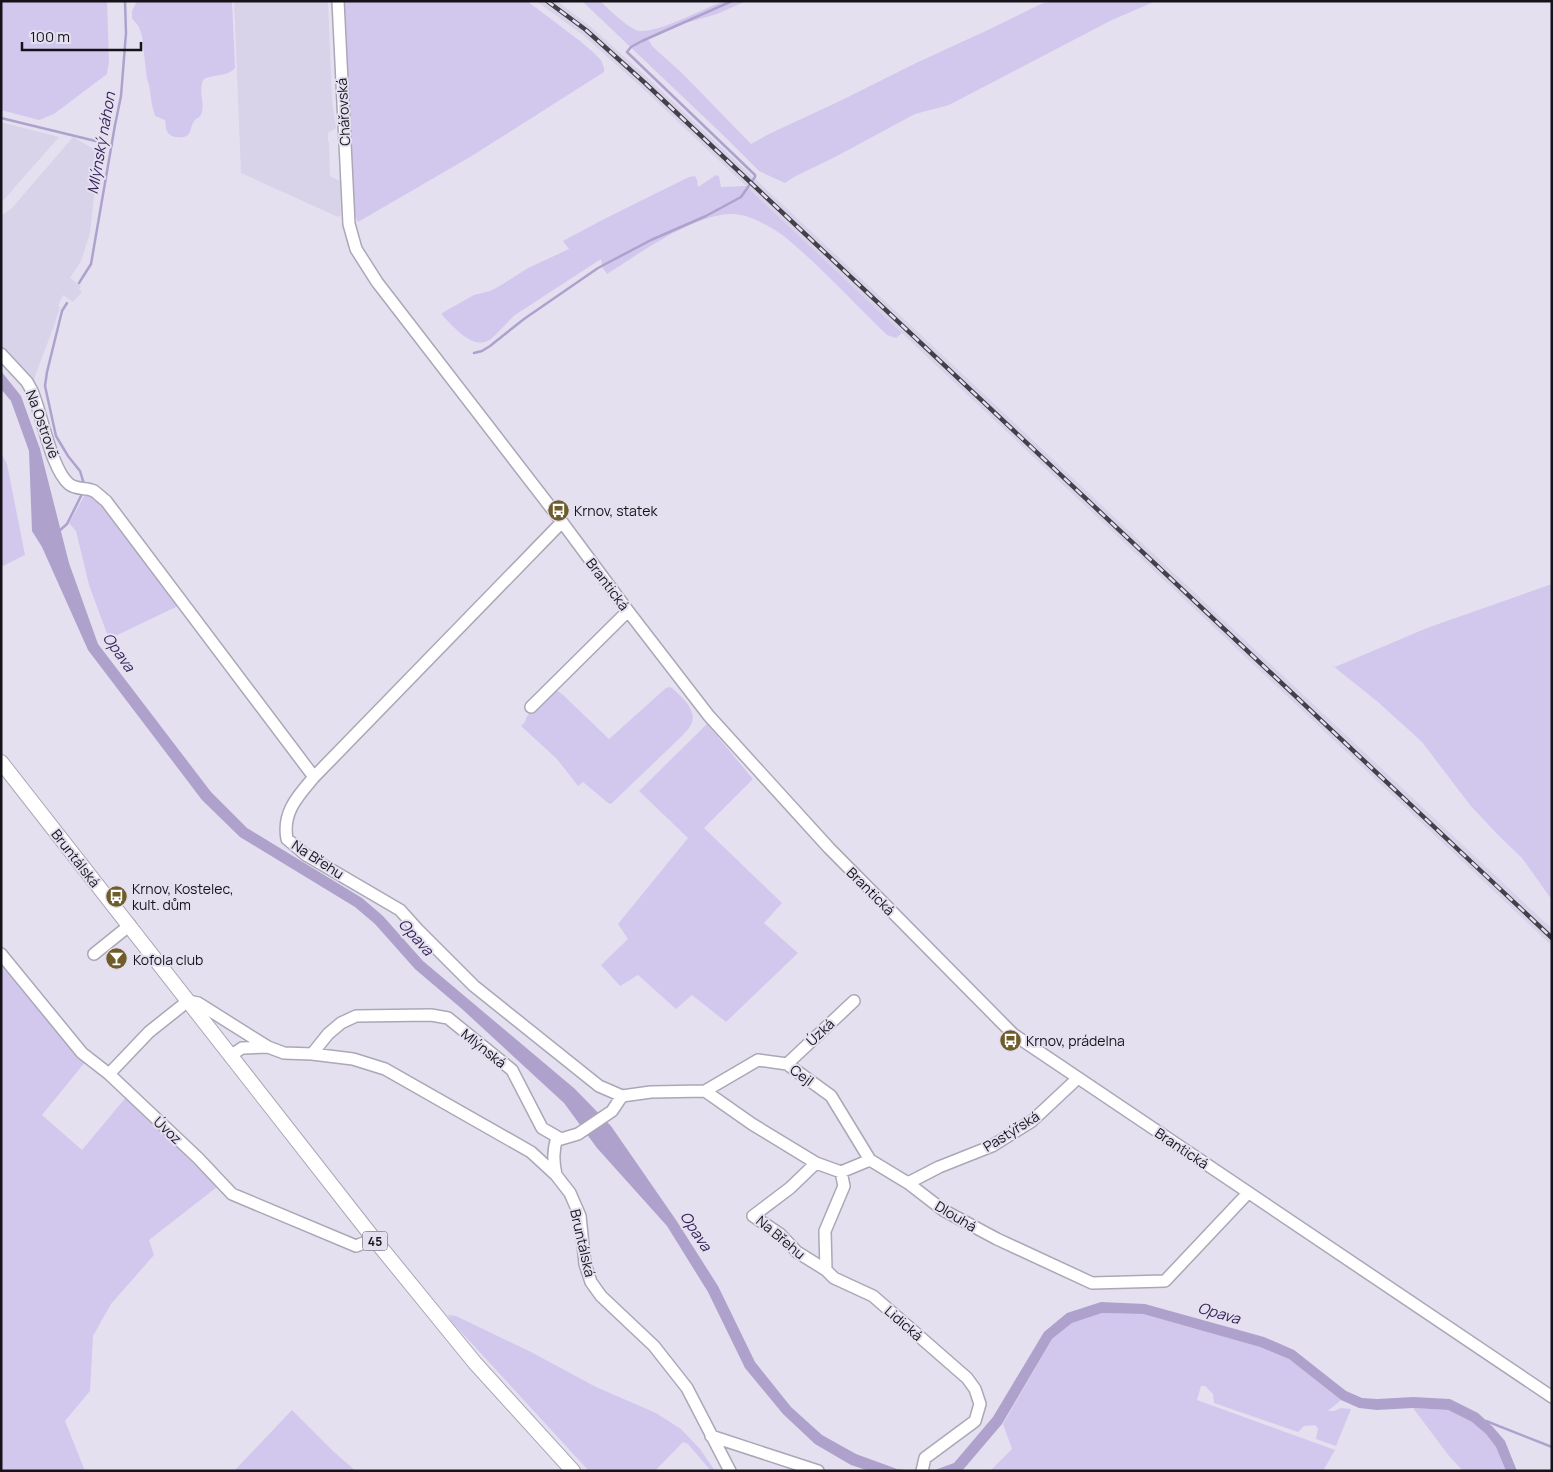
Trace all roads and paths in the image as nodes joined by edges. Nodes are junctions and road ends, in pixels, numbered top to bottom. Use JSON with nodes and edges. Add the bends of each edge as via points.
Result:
{"nodes":[{"id":1,"x":338,"y":1,"type":"edge"},
{"id":2,"x":350,"y":228,"type":"joint"},
{"id":3,"x":1,"y":354,"type":"edge"},
{"id":4,"x":562,"y":522,"type":"junction"},
{"id":5,"x":628,"y":611,"type":"junction"},
{"id":6,"x":530,"y":707,"type":"dead end"},
{"id":7,"x":1,"y":762,"type":"edge"},
{"id":8,"x":314,"y":777,"type":"junction"},
{"id":9,"x":130,"y":925,"type":"junction"},
{"id":10,"x":1,"y":954,"type":"edge"},
{"id":11,"x":94,"y":954,"type":"dead end"},
{"id":12,"x":188,"y":1001,"type":"junction"},
{"id":13,"x":854,"y":1001,"type":"dead end"},
{"id":14,"x":268,"y":1047,"type":"junction"},
{"id":15,"x":312,"y":1054,"type":"junction"},
{"id":16,"x":230,"y":1056,"type":"junction"},
{"id":17,"x":787,"y":1064,"type":"junction"},
{"id":18,"x":109,"y":1074,"type":"junction"},
{"id":19,"x":1078,"y":1078,"type":"junction"},
{"id":20,"x":704,"y":1091,"type":"junction"},
{"id":21,"x":622,"y":1096,"type":"junction"},
{"id":22,"x":557,"y":1137,"type":"junction"},
{"id":23,"x":870,"y":1160,"type":"junction"},
{"id":24,"x":816,"y":1162,"type":"junction"},
{"id":25,"x":840,"y":1172,"type":"junction"},
{"id":26,"x":556,"y":1175,"type":"junction"},
{"id":27,"x":908,"y":1183,"type":"junction"},
{"id":28,"x":1248,"y":1193,"type":"junction"},
{"id":29,"x":374,"y":1239,"type":"junction"},
{"id":30,"x":826,"y":1270,"type":"junction"},
{"id":31,"x":1552,"y":1397,"type":"edge"},
{"id":32,"x":712,"y":1436,"type":"junction"},
{"id":33,"x":923,"y":1467,"type":"edge"},
{"id":34,"x":573,"y":1471,"type":"edge"},
{"id":35,"x":730,"y":1471,"type":"edge"},
{"id":36,"x":818,"y":1471,"type":"edge"}],
"edges":[{"from":1,"to":2,"type":"street","name":"Chářovská"},
{"from":2,"to":4,"type":"street","name":"Brantická","via":[[356,248],[377,282]]},
{"from":3,"to":8,"type":"street","name":"Na Ostrově","via":[[32,391],[61,474],[68,483],[93,491],[106,501]]},
{"from":4,"to":5,"type":"street","name":"Brantická"},
{"from":4,"to":8,"type":"street"},
{"from":5,"to":6,"type":"street"},
{"from":5,"to":19,"type":"street","name":"Brantická","via":[[709,716],[829,848],[1013,1034]]},
{"from":7,"to":9,"type":"main road","name":"Bruntálská","number":"45"},
{"from":8,"to":21,"type":"street","name":"Na Břehu","via":[[292,803],[286,824],[287,839],[306,855],[400,910],[474,986],[599,1086]]},
{"from":9,"to":11,"type":"street"},
{"from":9,"to":12,"type":"main road","name":"Bruntálská","number":"45"},
{"from":10,"to":18,"type":"street","name":"Úvoz","via":[[82,1053]]},
{"from":12,"to":14,"type":"street","name":"Bruntálská","via":[[198,1003]]},
{"from":12,"to":16,"type":"main road","name":"Bruntálská","number":"45"},
{"from":12,"to":18,"type":"street","via":[[149,1032]]},
{"from":13,"to":17,"type":"street","name":"Úzká"},
{"from":14,"to":15,"type":"street","name":"Bruntálská","via":[[284,1053]]},
{"from":14,"to":16,"type":"street","name":"Bruntálská","via":[[242,1048]]},
{"from":15,"to":22,"type":"street","name":"Mlýnská","via":[[328,1034],[356,1016],[431,1015],[448,1018],[512,1070],[542,1128]]},
{"from":15,"to":26,"type":"street","name":"Bruntálská","via":[[353,1059],[385,1069],[530,1152]]},
{"from":16,"to":29,"type":"main road","name":"Bruntálská","number":"45"},
{"from":17,"to":20,"type":"street","name":"Cejl","via":[[758,1060]]},
{"from":17,"to":23,"type":"street","name":"Cejl","via":[[831,1096]]},
{"from":18,"to":29,"type":"street","name":"Úvoz","via":[[232,1194],[356,1246]]},
{"from":19,"to":27,"type":"street","name":"Pastýřská","via":[[1032,1121],[992,1146],[939,1166]]},
{"from":19,"to":28,"type":"street","name":"Brantická"},
{"from":20,"to":21,"type":"street"},
{"from":20,"to":24,"type":"street"},
{"from":21,"to":22,"type":"street","via":[[612,1111],[578,1134],[561,1139]]},
{"from":22,"to":26,"type":"street","via":[[553,1150]]},
{"from":23,"to":25,"type":"street"},
{"from":23,"to":27,"type":"street","name":"Dlouhá"},
{"from":24,"to":25,"type":"street"},
{"from":24,"to":30,"type":"street","name":"Na Břehu","via":[[790,1188],[753,1216],[780,1234],[797,1252]]},
{"from":25,"to":30,"type":"street","via":[[844,1186],[825,1231]]},
{"from":26,"to":32,"type":"street","name":"Bruntálská","via":[[570,1193],[580,1216],[585,1264],[591,1282],[601,1296],[654,1346],[687,1388]]},
{"from":27,"to":28,"type":"street","name":"Dlouhá","via":[[943,1210],[996,1239],[1092,1283],[1165,1281]]},
{"from":28,"to":31,"type":"street","name":"Brantická"},
{"from":29,"to":34,"type":"main road","name":"Bruntálská","number":"45","via":[[475,1362]]},
{"from":30,"to":33,"type":"street","name":"Lidická","via":[[834,1278],[873,1296],[967,1378],[975,1389],[980,1404],[975,1422],[925,1458]]},
{"from":32,"to":35,"type":"street","name":"Bruntálská"},
{"from":32,"to":36,"type":"street"}]}
